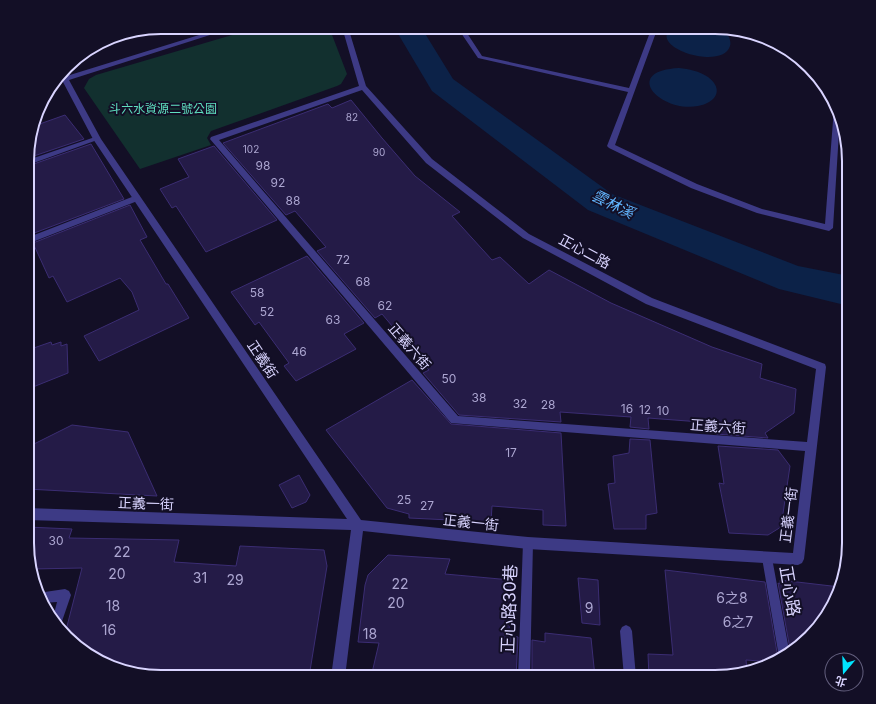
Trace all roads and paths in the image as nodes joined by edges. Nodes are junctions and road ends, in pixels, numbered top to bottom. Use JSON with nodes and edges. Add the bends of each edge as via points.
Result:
{"nodes":[{"id":1,"x":200,"y":34,"type":"edge"},
{"id":2,"x":347,"y":34,"type":"edge"},
{"id":3,"x":465,"y":34,"type":"edge"},
{"id":4,"x":652,"y":34,"type":"edge"},
{"id":5,"x":65,"y":79,"type":"joint"},
{"id":6,"x":363,"y":87,"type":"junction"},
{"id":7,"x":632,"y":91,"type":"junction"},
{"id":8,"x":836,"y":123,"type":"edge"},
{"id":9,"x":97,"y":139,"type":"junction"},
{"id":10,"x":34,"y":161,"type":"edge"},
{"id":11,"x":137,"y":198,"type":"junction"},
{"id":12,"x":34,"y":238,"type":"edge"},
{"id":13,"x":811,"y":447,"type":"junction"},
{"id":14,"x":34,"y":514,"type":"edge"},
{"id":15,"x":358,"y":525,"type":"junction"},
{"id":16,"x":528,"y":543,"type":"junction"},
{"id":17,"x":767,"y":558,"type":"junction"},
{"id":18,"x":46,"y":597,"type":"edge"},
{"id":19,"x":58,"y":617,"type":"edge"},
{"id":20,"x":626,"y":631,"type":"dead end"},
{"id":21,"x":783,"y":650,"type":"edge"},
{"id":22,"x":339,"y":670,"type":"edge"},
{"id":23,"x":524,"y":670,"type":"edge"},
{"id":24,"x":629,"y":670,"type":"edge"}],
"edges":[{"from":1,"to":5,"type":"street"},
{"from":2,"to":6,"type":"street","name":"正心二路"},
{"from":3,"to":7,"type":"lane","via":[[480,57]]},
{"from":4,"to":7,"type":"lane"},
{"from":5,"to":9,"type":"street","name":"正義街"},
{"from":6,"to":13,"type":"street","name":"正心二路","via":[[429,161],[526,236],[649,301],[821,367]]},
{"from":6,"to":13,"type":"street","name":"正義六街","via":[[214,139],[455,420]]},
{"from":7,"to":8,"type":"lane","via":[[611,146],[694,186],[760,211],[829,228]]},
{"from":9,"to":10,"type":"lane"},
{"from":9,"to":11,"type":"street","name":"正義街"},
{"from":11,"to":12,"type":"lane"},
{"from":11,"to":15,"type":"street","name":"正義街"},
{"from":13,"to":17,"type":"street","name":"正義一街","via":[[798,559]]},
{"from":14,"to":15,"type":"street","name":"正義一街"},
{"from":15,"to":16,"type":"street","name":"正義一街"},
{"from":15,"to":22,"type":"street"},
{"from":16,"to":17,"type":"street","name":"正義一街"},
{"from":16,"to":23,"type":"lane","name":"正心路30巷"},
{"from":17,"to":21,"type":"lane","name":"正心路"},
{"from":18,"to":19,"type":"lane","via":[[64,595]]},
{"from":20,"to":24,"type":"lane"}]}
